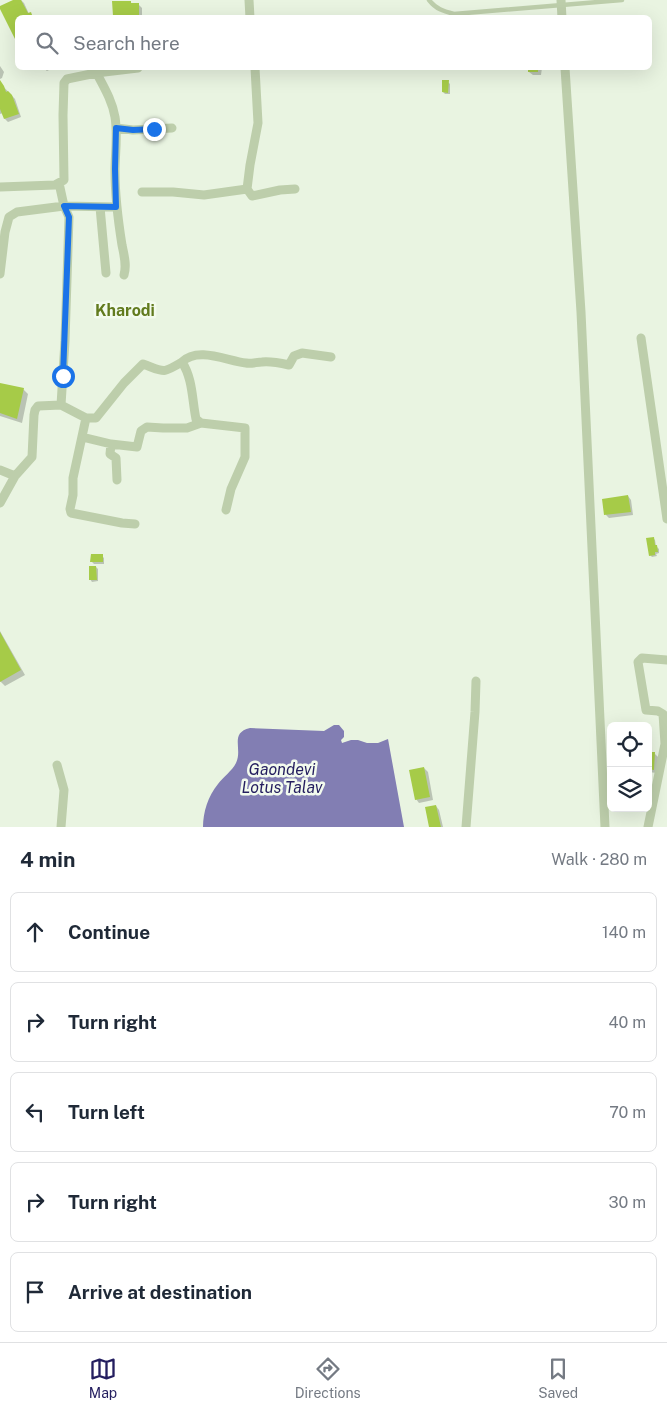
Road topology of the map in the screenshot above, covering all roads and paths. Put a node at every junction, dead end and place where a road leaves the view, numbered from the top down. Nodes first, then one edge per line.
1 (249, 0) edge
2 (429, 0) edge
3 (622, 0) edge
4 (561, 3) edge
5 (250, 15) edge
6 (95, 70) edge
7 (255, 70) edge
8 (565, 70) edge
9 (116, 128) junction
10 (172, 128) dead end
11 (59, 182) junction
12 (0, 187) edge
13 (247, 189) junction
14 (295, 189) dead end
15 (142, 192) dead end
16 (64, 206) junction
17 (100, 207) junction
18 (116, 207) junction
19 (106, 273) dead end
20 (0, 274) edge
21 (124, 275) dead end
22 (641, 338) dead end
23 (331, 357) dead end
24 (182, 362) junction
25 (61, 405) junction
26 (86, 418) junction
27 (201, 423) junction
28 (82, 438) junction
29 (111, 444) junction
30 (662, 454) edge
31 (0, 470) edge
32 (15, 476) junction
33 (117, 480) dead end
34 (0, 503) edge
35 (226, 510) dead end
36 (667, 519) edge
37 (135, 524) dead end
38 (667, 660) edge
39 (476, 681) dead end
40 (57, 765) dead end
41 (61, 827) edge
42 (466, 827) edge
43 (605, 827) edge
44 (648, 827) edge

1 - 5 street
2 - 4 lane
3 - 4 lane
6 - 9 street
6 - 11 street
7 - 13 street
8 - 43 street
9 - 10 street
9 - 18 street
11 - 12 street
11 - 16 street
13 - 14 street
13 - 15 street
16 - 17 street
16 - 20 street
16 - 25 street
17 - 18 street
17 - 19 street
18 - 21 street
22 - 30 street
23 - 24 street
24 - 26 street
24 - 27 street
25 - 26 street
25 - 32 street
26 - 28 street
27 - 29 street
27 - 35 street
28 - 29 street
28 - 37 street
29 - 33 street
30 - 36 street
31 - 32 street
32 - 34 street
38 - 44 street
39 - 42 street
40 - 41 street

